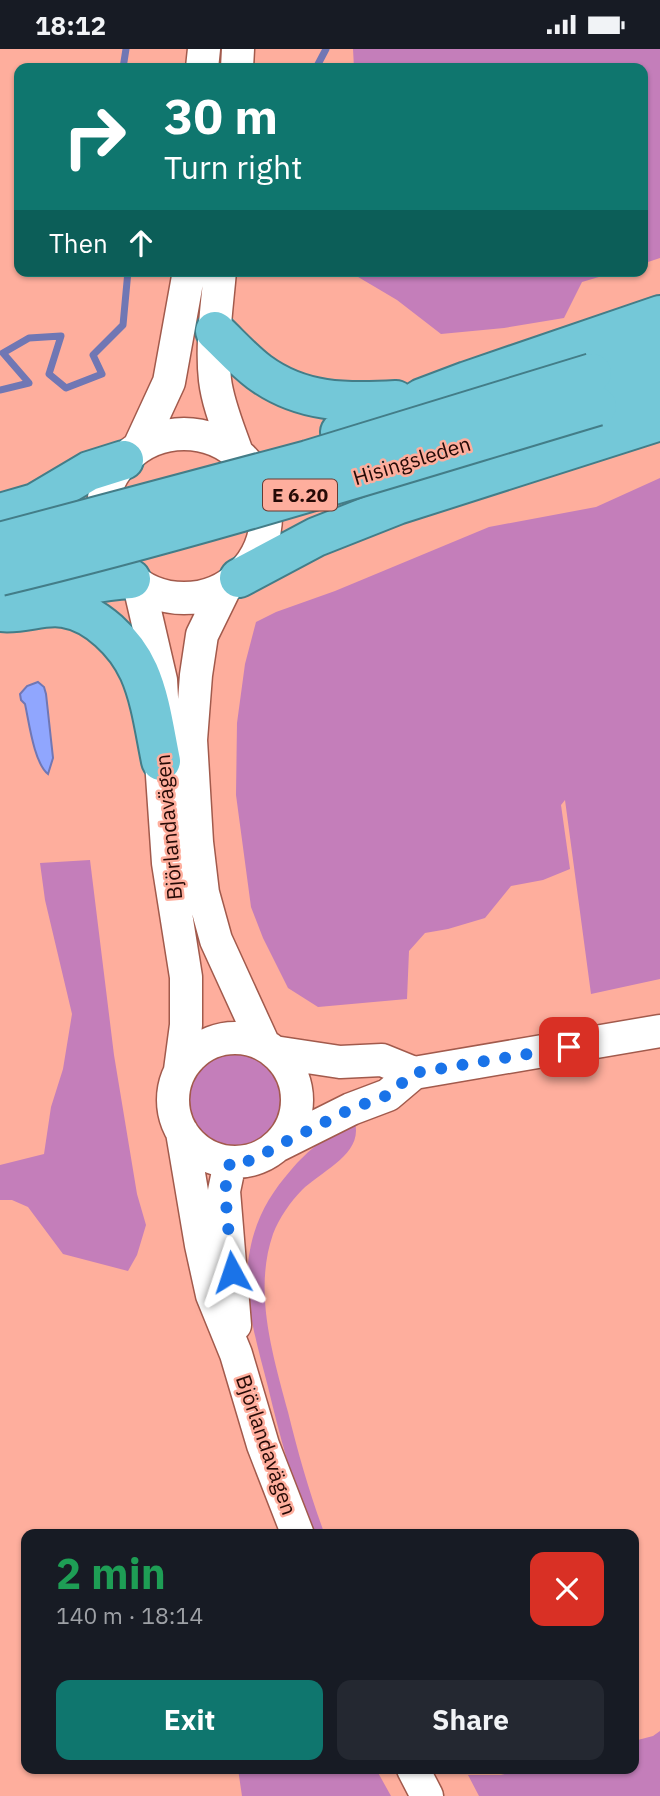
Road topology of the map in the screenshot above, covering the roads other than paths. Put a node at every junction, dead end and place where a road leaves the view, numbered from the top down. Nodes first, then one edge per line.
1 (188, 277) edge
2 (220, 277) edge
3 (660, 315) edge
4 (215, 331) junction
5 (660, 349) edge
6 (660, 383) edge
7 (595, 389) junction
8 (422, 398) junction
9 (660, 421) edge
10 (131, 453) junction
11 (240, 456) junction
12 (0, 513) edge
13 (0, 542) edge
14 (0, 576) edge
15 (135, 582) junction
16 (232, 583) junction
17 (0, 610) edge
18 (161, 761) junction
19 (660, 1031) edge
20 (269, 1049) junction
21 (180, 1070) junction
22 (414, 1073) junction
23 (182, 1132) junction
24 (277, 1146) junction
25 (230, 1162) junction
26 (236, 1354) junction
27 (296, 1529) edge
28 (416, 1774) edge
29 (427, 1796) edge

1 - 10 street
2 - 4 street
3 - 8 highway
4 - 8 highway
4 - 11 street
5 - 7 highway, Hisingsleden / E 6.20
6 - 7 highway, Hisingsleden / E 6.20
7 - 13 highway, Hisingsleden / E 6.20, bridge
7 - 14 highway, Hisingsleden / E 6.20, bridge
8 - 11 highway
9 - 16 highway
10 - 11 street
10 - 12 highway
10 - 15 street
11 - 16 street
15 - 16 street
15 - 17 highway
15 - 18 street, Björlandavägen
16 - 20 street, Björlandavägen
17 - 18 highway
18 - 21 street, Björlandavägen
19 - 22 street
20 - 21 street
20 - 22 street
20 - 24 street
21 - 23 street
22 - 24 street
23 - 25 street
23 - 26 street, Björlandavägen
24 - 25 street
25 - 26 street, Björlandavägen
26 - 27 street, Björlandavägen
28 - 29 street

